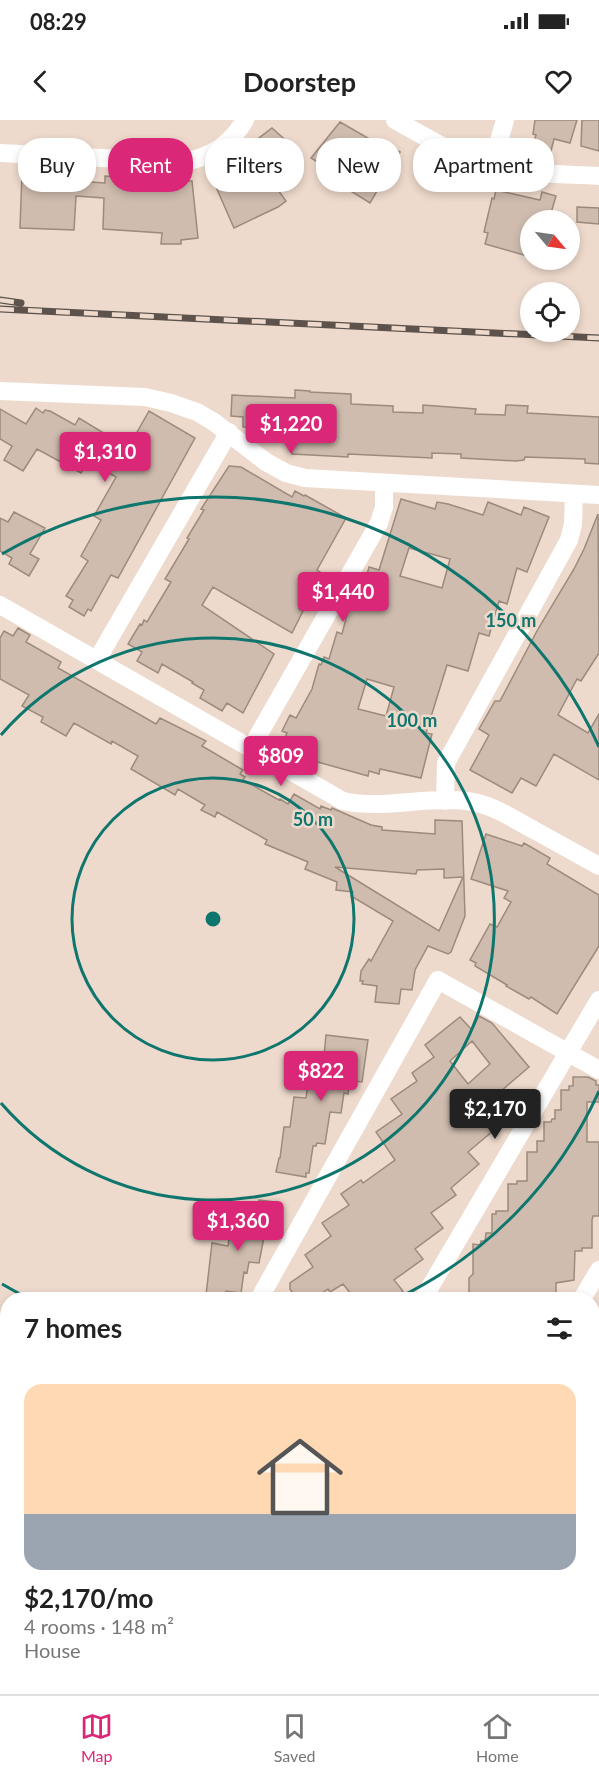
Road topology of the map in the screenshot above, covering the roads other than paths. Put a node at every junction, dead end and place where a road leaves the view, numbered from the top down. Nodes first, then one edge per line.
1 (245, 120) edge
2 (395, 120) edge
3 (505, 120) edge
4 (427, 138) edge
5 (500, 138) edge
6 (0, 153) edge
7 (554, 173) edge
8 (599, 176) edge
9 (0, 391) edge
10 (229, 432) junction
11 (384, 483) junction
12 (574, 494) junction
13 (599, 495) edge
14 (0, 605) edge
15 (97, 660) junction
16 (250, 748) junction
17 (445, 801) junction
18 (599, 867) edge
19 (599, 1000) edge
20 (566, 1053) junction
21 (599, 1070) edge
22 (599, 1270) edge
23 (263, 1292) edge
24 (427, 1292) edge
25 (586, 1292) edge

1 - 6 street
2 - 4 street
3 - 5 street
7 - 8 street
9 - 10 street
10 - 11 street
10 - 15 street
11 - 12 street
11 - 16 street
12 - 13 street
12 - 17 street
14 - 15 street
15 - 16 street
16 - 17 street
17 - 18 street
19 - 20 street
20 - 21 street
20 - 23 street
20 - 24 street
22 - 25 street

